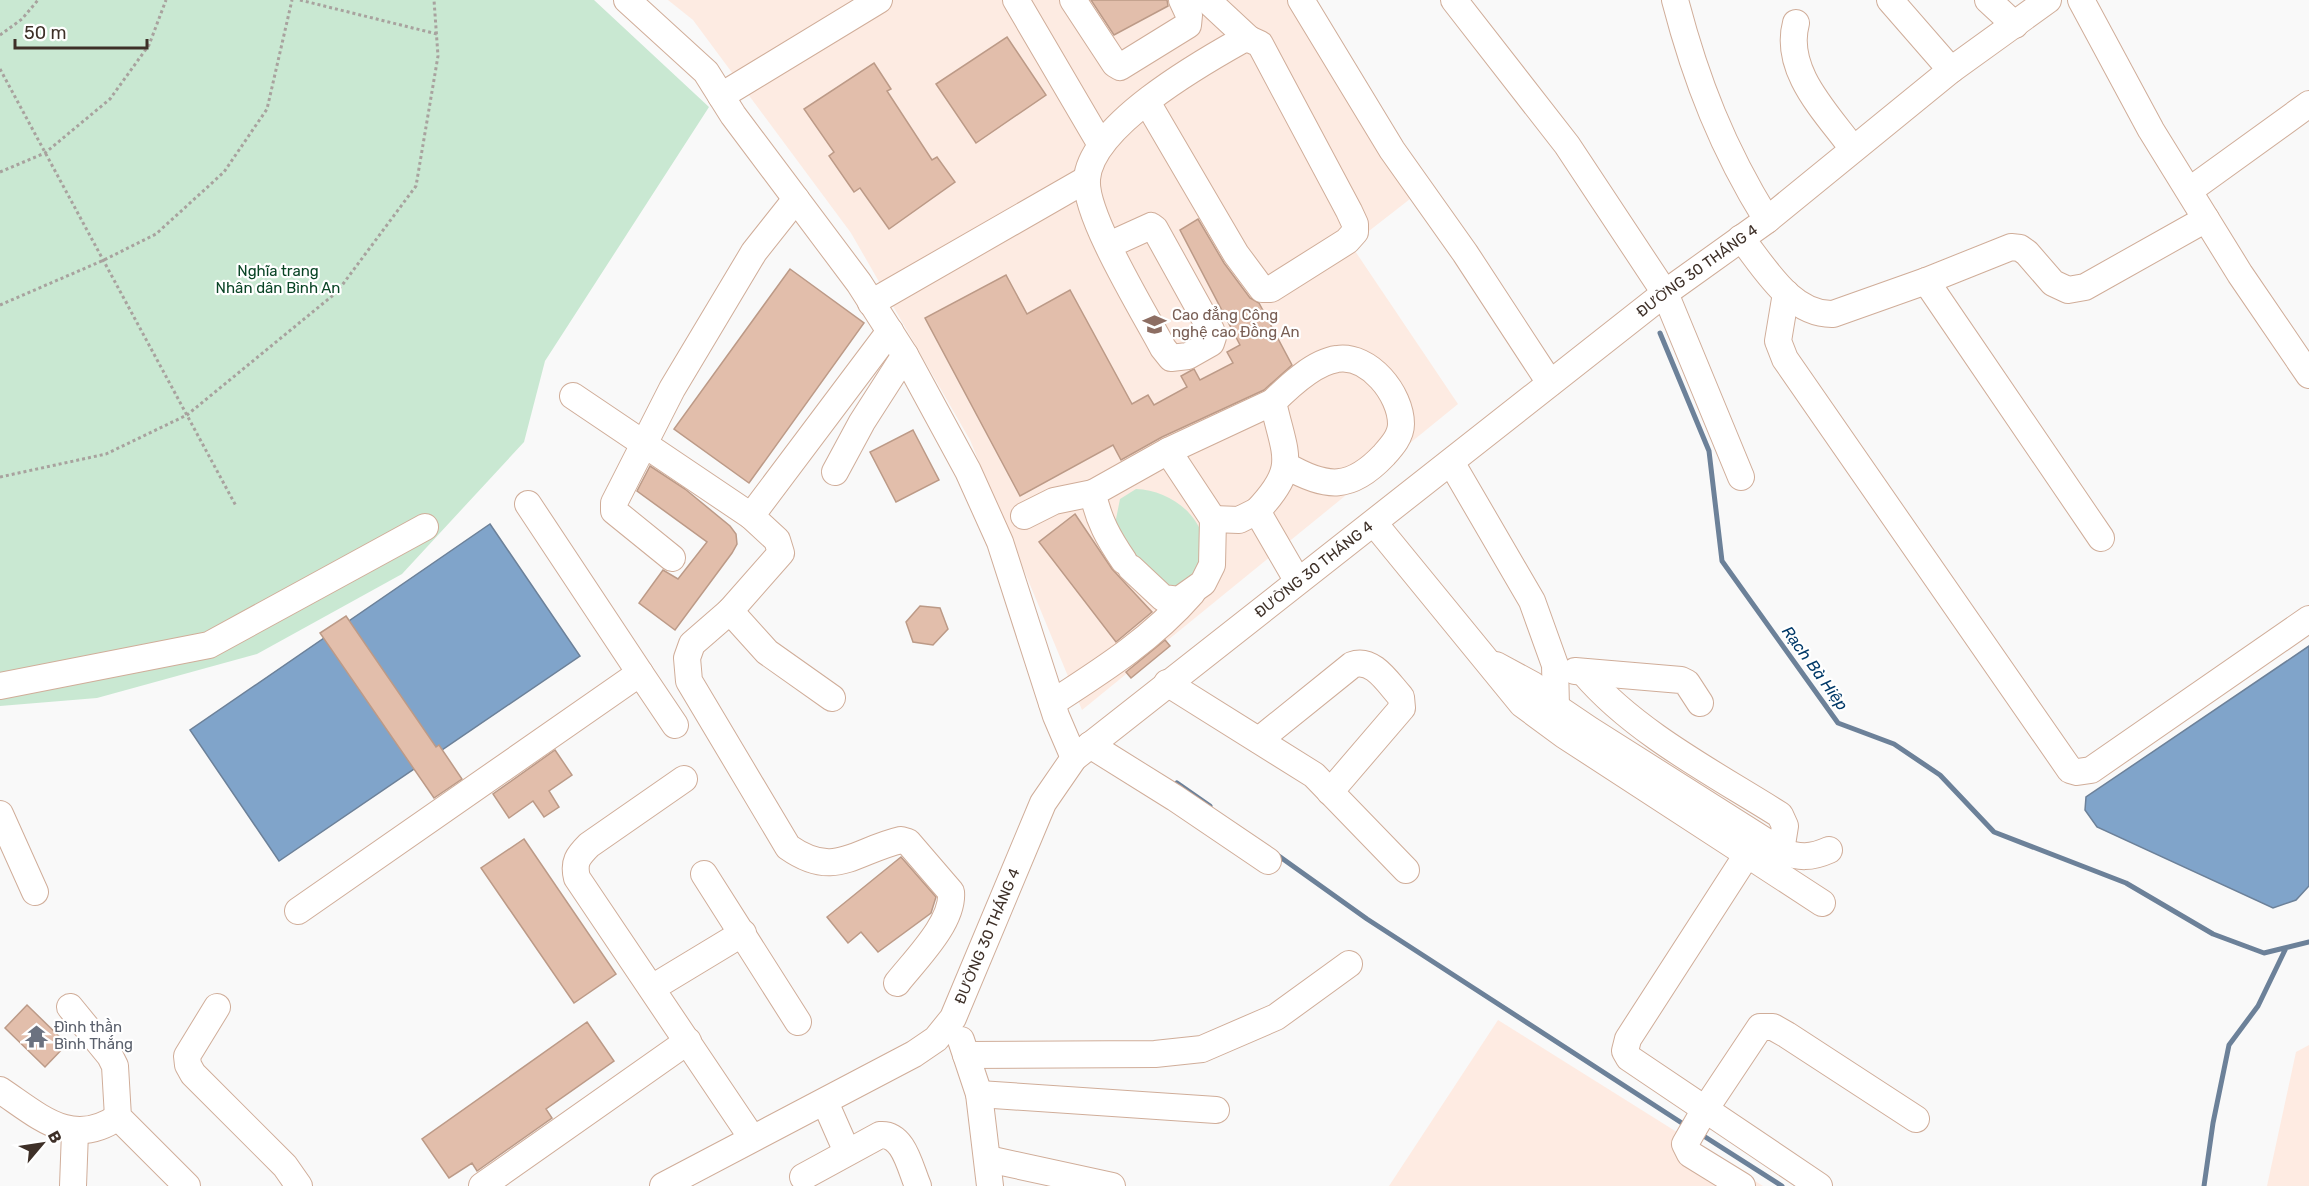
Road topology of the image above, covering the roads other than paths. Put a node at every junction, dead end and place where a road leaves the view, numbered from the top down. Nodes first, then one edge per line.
1 (627, 0) edge
2 (879, 0) edge
3 (1016, 0) edge
4 (1072, 0) edge
5 (1182, 0) edge
6 (1207, 0) edge
7 (1301, 0) edge
8 (1454, 0) edge
9 (1675, 0) edge
10 (1890, 0) edge
11 (1988, 0) edge
12 (2048, 0) edge
13 (2080, 0) edge
14 (1796, 23) dead end
15 (2015, 25) junction
16 (1249, 39) junction
17 (1951, 70) junction
18 (722, 96) junction
19 (1148, 102) junction
20 (2309, 104) edge
21 (1101, 145) junction
22 (1853, 149) junction
23 (1087, 179) junction
24 (2190, 190) junction
25 (796, 199) junction
26 (2206, 219) junction
27 (1767, 220) junction
28 (1741, 238) junction
29 (1109, 244) junction
30 (1926, 281) junction
31 (1665, 293) junction
32 (1786, 293) junction
33 (872, 303) junction
34 (890, 331) junction
35 (905, 355) junction
36 (2309, 375) edge
37 (1550, 383) junction
38 (573, 396) dead end
39 (1273, 402) junction
40 (645, 444) junction
41 (1168, 451) junction
42 (1451, 462) junction
43 (1287, 466) junction
44 (835, 472) dead end
45 (1741, 477) dead end
46 (1093, 493) junction
47 (528, 504) dead end
48 (1257, 511) junction
49 (751, 516) junction
50 (1024, 516) dead end
51 (1213, 519) junction
52 (1374, 523) junction
53 (425, 527) dead end
54 (2101, 538) dead end
55 (672, 558) dead end
56 (1297, 580) junction
57 (1192, 593) junction
58 (730, 611) junction
59 (2309, 619) edge
60 (1486, 659) junction
61 (1555, 665) junction
62 (640, 672) junction
63 (1584, 673) junction
64 (1167, 683) junction
65 (0, 686) edge
66 (832, 698) dead end
67 (1052, 703) junction
68 (1700, 703) dead end
69 (1556, 707) junction
70 (675, 724) dead end
71 (1259, 740) junction
72 (1082, 752) junction
73 (684, 779) dead end
74 (1330, 792) junction
75 (0, 814) edge
76 (1829, 850) dead end
77 (1781, 851) junction
78 (1748, 853) junction
79 (1268, 861) dead end
80 (1406, 870) dead end
81 (704, 873) dead end
82 (35, 892) dead end
83 (1822, 903) dead end
84 (298, 911) dead end
85 (743, 933) junction
86 (1349, 964) dead end
87 (897, 983) dead end
88 (652, 988) junction
89 (70, 1007) dead end
90 (217, 1007) dead end
91 (953, 1018) junction
92 (798, 1022) dead end
93 (688, 1041) junction
94 (966, 1055) junction
95 (0, 1090) edge
96 (979, 1094) junction
97 (825, 1102) junction
98 (1216, 1110) dead end
99 (118, 1117) junction
100 (1916, 1119) dead end
101 (1697, 1123) junction
102 (75, 1132) junction
103 (752, 1138) junction
104 (846, 1152) junction
105 (988, 1159) junction
106 (803, 1177) dead end
107 (73, 1186) edge
108 (187, 1186) edge
109 (299, 1186) edge
110 (482, 1186) edge
111 (663, 1186) edge
112 (918, 1186) edge
113 (990, 1186) edge
114 (1112, 1186) edge
115 (1742, 1186) edge
116 (1819, 1186) edge

1 - 18 street
2 - 18 street
3 - 21 street
4 - 5 street
6 - 16 street
7 - 37 street
8 - 31 street
9 - 27 street
10 - 17 street
11 - 15 street
12 - 15 street, ĐƯỜNG 30 THÁNG 4
13 - 24 street
14 - 22 street
15 - 17 street, ĐƯỜNG 30 THÁNG 4
16 - 19 street
16 - 19 street
17 - 22 street, ĐƯỜNG 30 THÁNG 4
18 - 25 street
19 - 21 street
20 - 24 street
21 - 23 street
22 - 27 street, ĐƯỜNG 30 THÁNG 4
23 - 29 street
23 - 33 street
24 - 26 street
25 - 33 street
25 - 40 street
26 - 30 street
26 - 36 street
27 - 28 street, ĐƯỜNG 30 THÁNG 4
28 - 31 street, ĐƯỜNG 30 THÁNG 4
28 - 32 street
29 - 29 street
30 - 32 street
30 - 54 street
31 - 37 street, ĐƯỜNG 30 THÁNG 4
31 - 45 street
32 - 59 street
33 - 34 street
34 - 35 street
34 - 49 street
35 - 44 street
35 - 67 street
37 - 42 street, ĐƯỜNG 30 THÁNG 4
38 - 40 street
39 - 41 street
39 - 43 street
39 - 43 street
40 - 49 street
40 - 55 street
41 - 46 street
41 - 51 street
42 - 52 street, ĐƯỜNG 30 THÁNG 4
42 - 61 street
43 - 48 street
46 - 50 street
46 - 57 street
47 - 62 street
48 - 51 street
48 - 56 street
49 - 58 street
51 - 57 street
52 - 56 street, ĐƯỜNG 30 THÁNG 4
52 - 60 street
53 - 65 street
56 - 64 street, ĐƯỜNG 30 THÁNG 4
57 - 67 street
58 - 66 street
58 - 87 street
60 - 69 street
60 - 78 street
61 - 63 street
61 - 69 street
62 - 70 street
62 - 84 street
63 - 68 street
63 - 77 street
64 - 71 street
64 - 72 street, ĐƯỜNG 30 THÁNG 4
67 - 72 street
69 - 77 street
71 - 74 street
71 - 74 street
72 - 79 street
72 - 91 street, ĐƯỜNG 30 THÁNG 4
73 - 88 street
74 - 80 street
75 - 82 street
76 - 77 street
78 - 83 street
78 - 101 street
81 - 85 street
85 - 88 street
85 - 92 street
86 - 94 street
88 - 93 street
89 - 99 street
90 - 109 street
91 - 94 street
91 - 97 street, ĐƯỜNG 30 THÁNG 4
93 - 103 street
93 - 110 street
94 - 96 street
95 - 102 street
96 - 98 street
96 - 105 street
97 - 103 street, ĐƯỜNG 30 THÁNG 4
97 - 104 street
99 - 102 street
99 - 108 street
100 - 101 street
101 - 115 street
101 - 116 street
102 - 107 street
103 - 111 street, ĐƯỜNG 30 THÁNG 4
104 - 106 street
104 - 112 street
105 - 113 street
105 - 114 street

